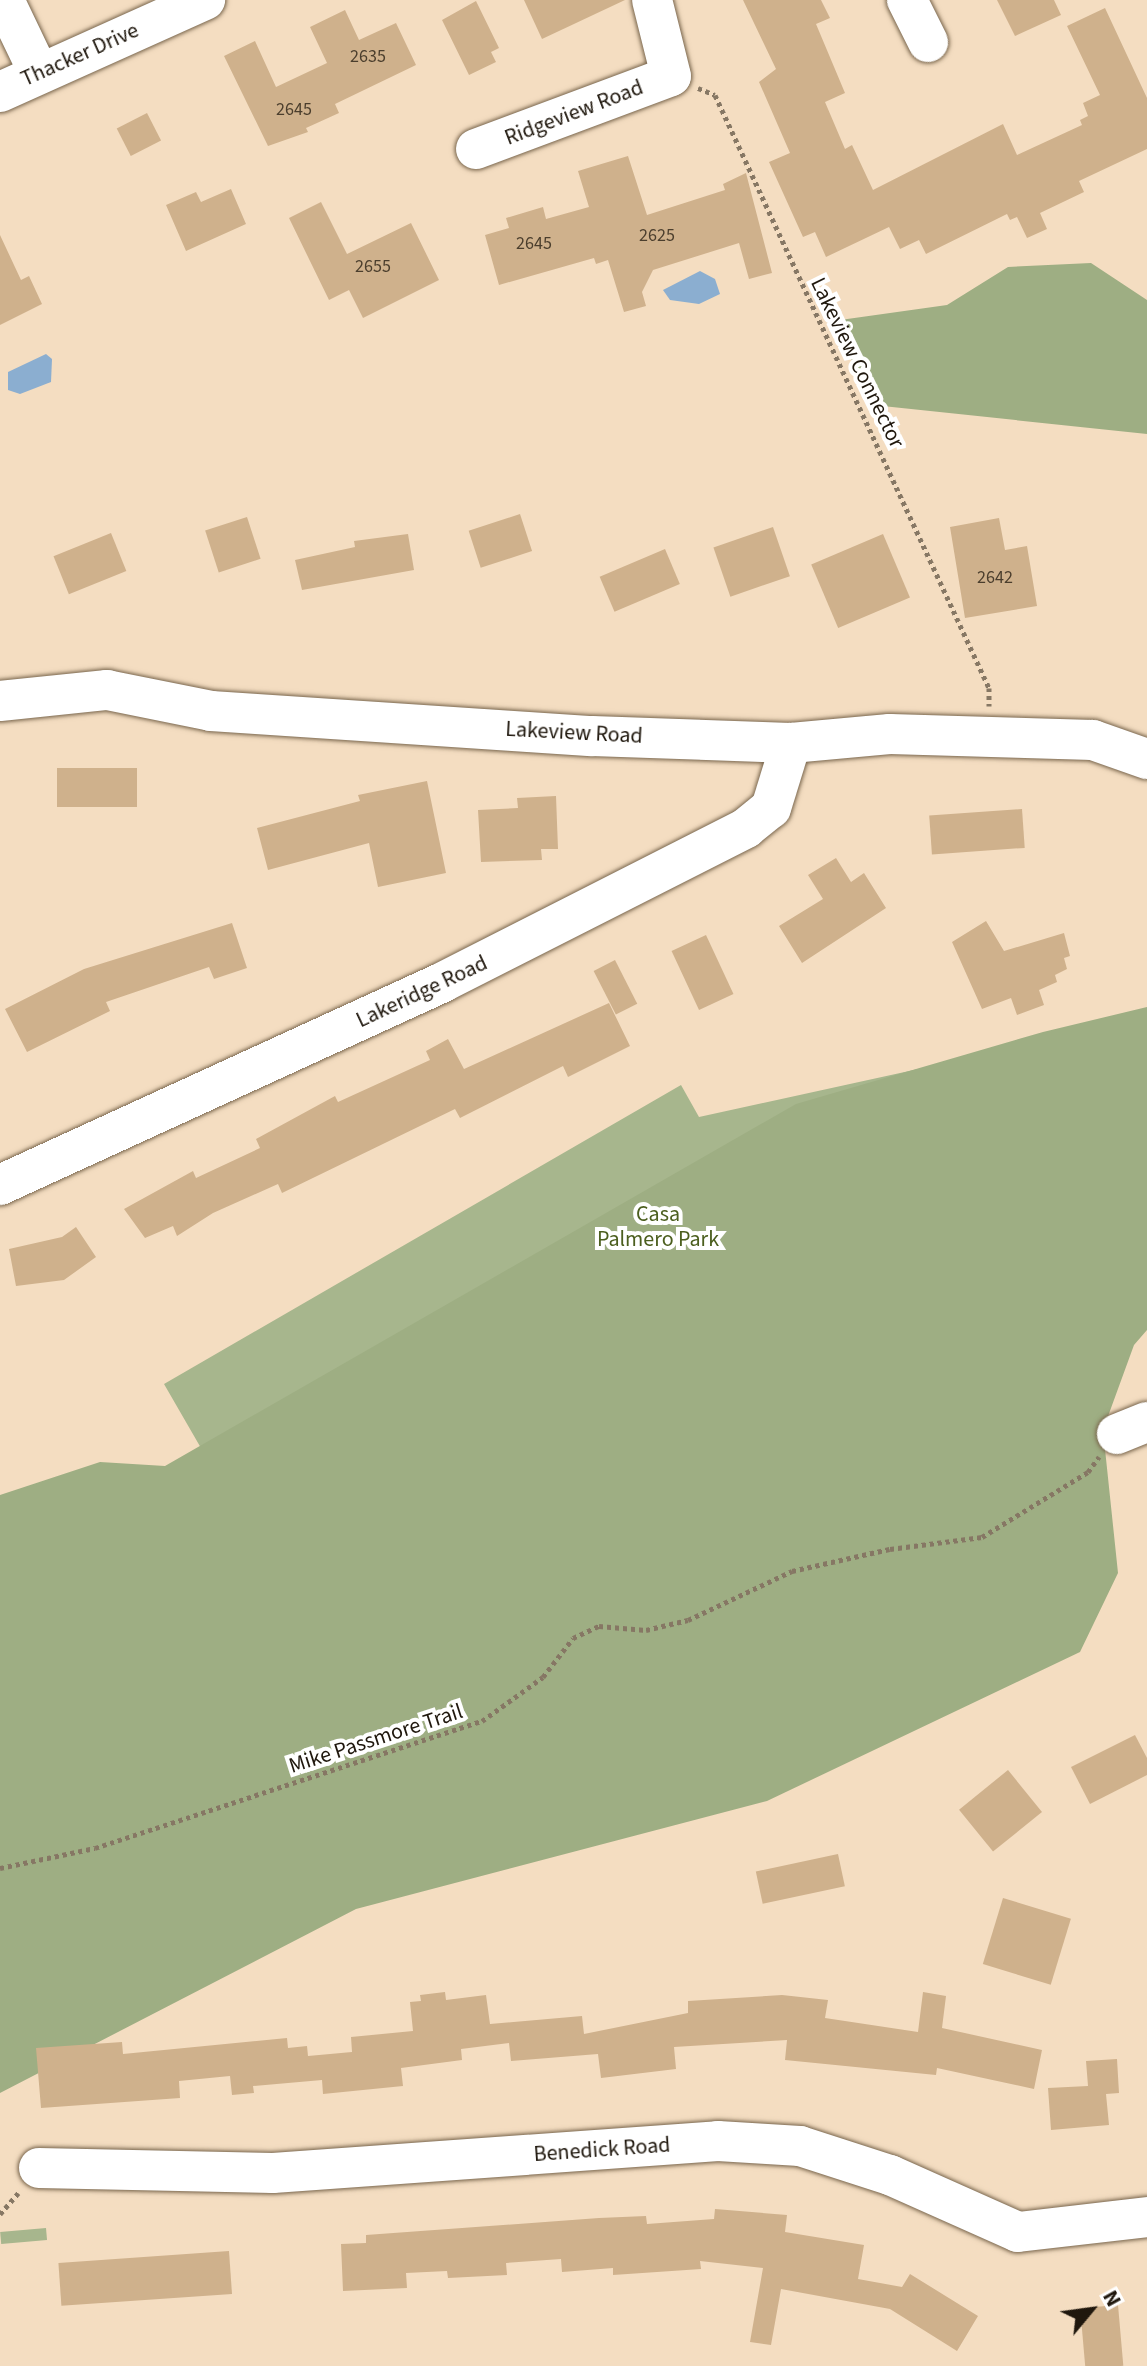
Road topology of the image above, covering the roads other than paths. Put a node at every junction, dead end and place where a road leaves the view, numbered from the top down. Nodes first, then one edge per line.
1 (4, 0) edge
2 (205, 0) edge
3 (652, 0) edge
4 (907, 0) edge
5 (928, 42) dead end
6 (39, 73) junction
7 (0, 92) edge
8 (476, 149) dead end
9 (0, 701) edge
10 (791, 743) junction
11 (1147, 759) edge
12 (0, 1185) edge
13 (39, 2168) dead end
14 (1147, 2217) edge

1 - 6 street
2 - 6 street, Thacker Drive
3 - 8 street, Ridgeview Road
4 - 5 street
6 - 7 street, Thacker Drive
9 - 10 street, Lakeview Road
10 - 11 street, Lakeview Road
10 - 12 street, Lakeridge Road
13 - 14 street, Benedick Road

